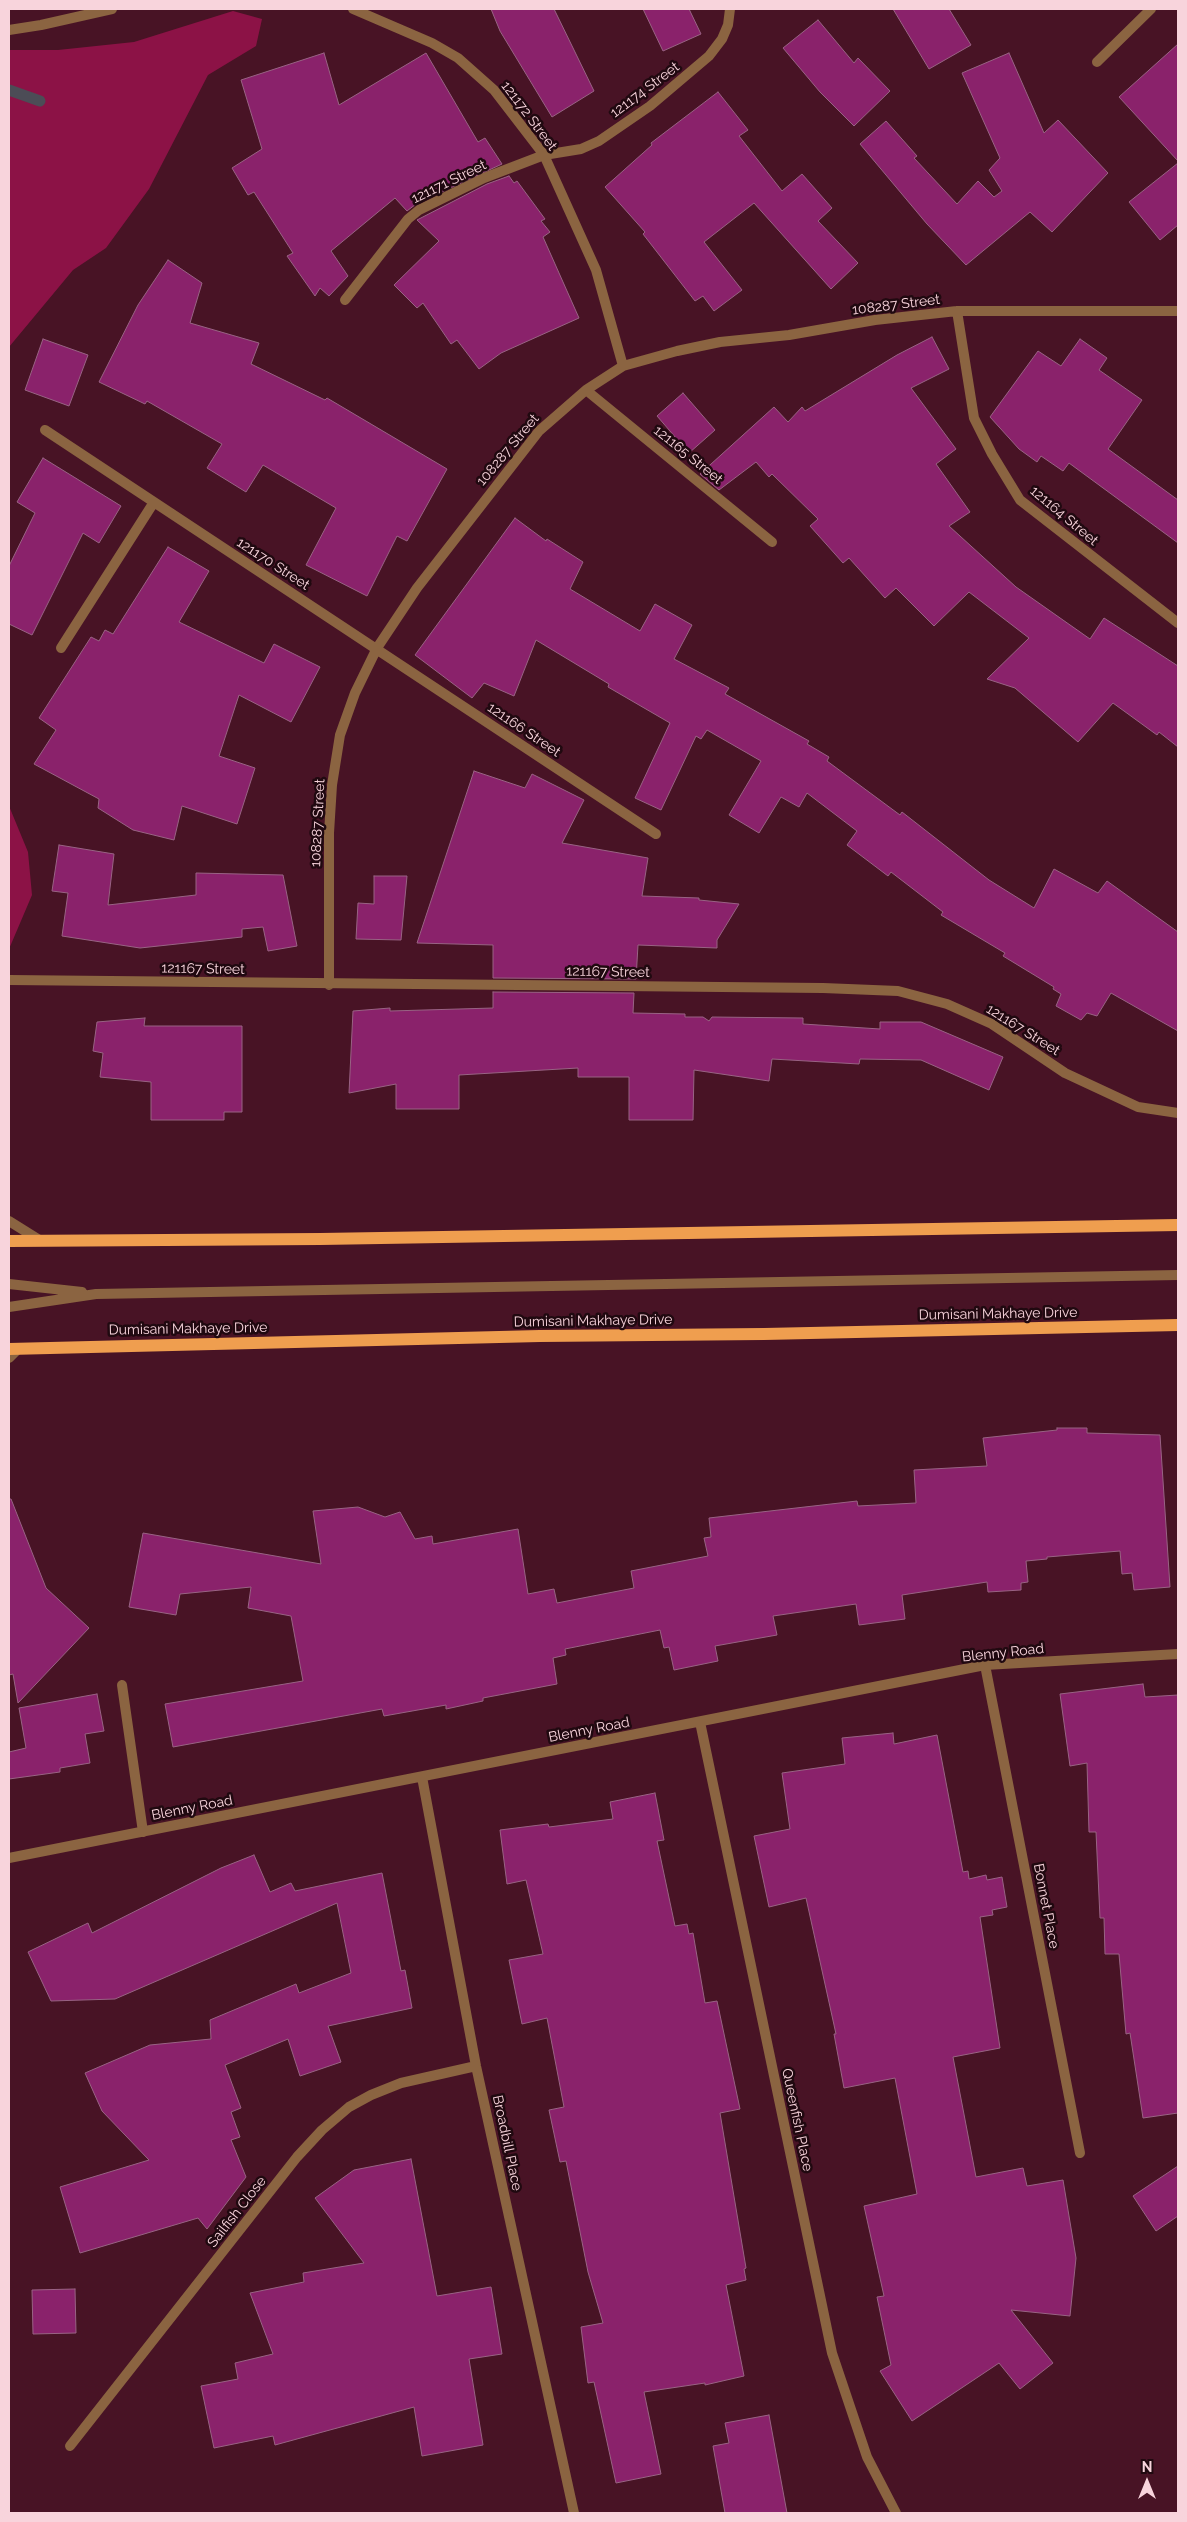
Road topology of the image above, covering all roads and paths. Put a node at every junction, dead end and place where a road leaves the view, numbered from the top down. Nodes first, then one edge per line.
1 (112, 9) edge
2 (353, 9) edge
3 (730, 9) edge
4 (1151, 9) edge
5 (9, 30) edge
6 (1097, 62) dead end
7 (544, 155) junction
8 (345, 300) dead end
9 (956, 311) junction
10 (1178, 311) edge
11 (623, 366) junction
12 (586, 390) junction
13 (45, 430) dead end
14 (154, 502) junction
15 (772, 542) dead end
16 (1178, 623) edge
17 (61, 648) dead end
18 (377, 648) junction
19 (656, 834) dead end
20 (9, 980) edge
21 (329, 985) junction
22 (1178, 1113) edge
23 (9, 1222) edge
24 (1178, 1225) edge
25 (9, 1240) edge
26 (42, 1241) junction
27 (1178, 1275) edge
28 (9, 1284) edge
29 (96, 1294) junction
30 (9, 1307) edge
31 (1178, 1325) edge
32 (14, 1349) edge
33 (9, 1358) edge
34 (1178, 1654) edge
35 (985, 1665) junction
36 (122, 1685) dead end
37 (700, 1722) junction
38 (422, 1777) junction
39 (143, 1832) junction
40 (9, 1858) edge
41 (476, 2066) junction
42 (1080, 2153) dead end
43 (70, 2446) dead end
44 (574, 2513) edge
45 (896, 2513) edge

1 - 5 street
2 - 7 street, 121172 Street
3 - 7 street, 121174 Street
4 - 6 street
7 - 8 street, 121171 Street
7 - 11 street, 121172 Street
9 - 10 street, 108287 Street
9 - 11 street, 108287 Street
9 - 16 street, 121164 Street
11 - 12 street, 108287 Street
12 - 15 street, 121165 Street
12 - 18 street, 108287 Street
13 - 14 street, 121170 Street
14 - 17 street
14 - 18 street, 121170 Street
18 - 19 street, 121166 Street
18 - 21 street, 108287 Street
20 - 21 street, 121167 Street
21 - 22 street, 121167 Street
23 - 26 street
24 - 26 main road
25 - 26 main road
27 - 29 street
28 - 29 street
29 - 30 street
31 - 32 main road, Dumisani Makhaye Drive
32 - 33 street
34 - 35 street, Blenny Road
35 - 37 street, Blenny Road
35 - 42 street, Bonnet Place
36 - 39 street
37 - 38 street, Blenny Road
37 - 45 street, Queenfish Place
38 - 39 street, Blenny Road
38 - 41 street, Broadbill Place
39 - 40 street, Blenny Road
41 - 43 street, Sailfish Close
41 - 44 street, Broadbill Place

